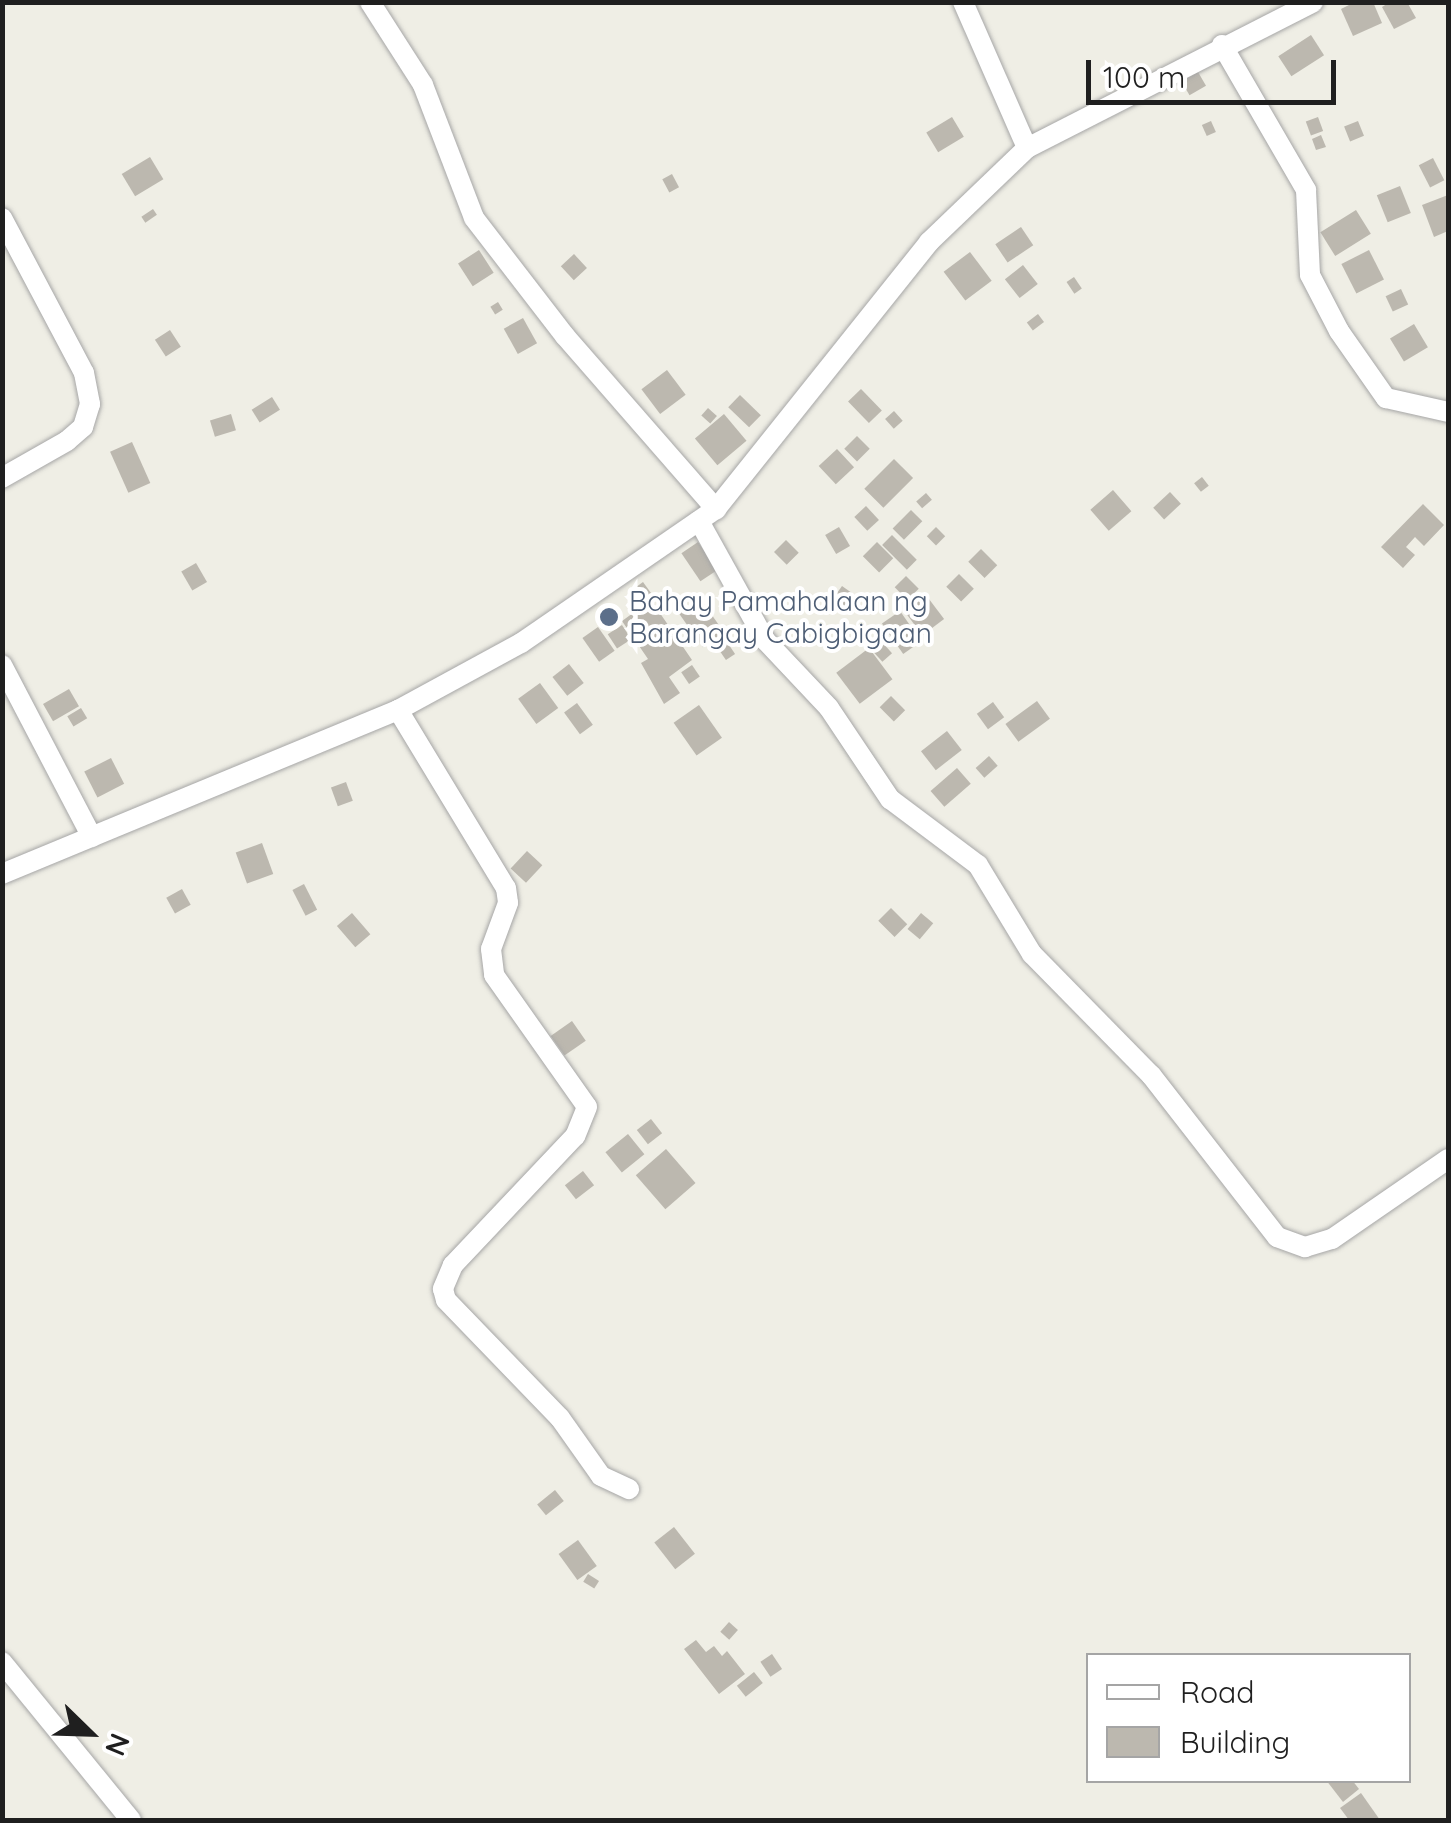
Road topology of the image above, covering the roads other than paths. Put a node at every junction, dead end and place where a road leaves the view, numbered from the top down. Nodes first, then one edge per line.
1 (370, 2) edge
2 (962, 2) edge
3 (1313, 2) edge
4 (1222, 45) junction
5 (1027, 148) junction
6 (2, 218) edge
7 (1448, 412) edge
8 (2, 478) edge
9 (708, 515) junction
10 (2, 665) edge
11 (398, 710) junction
12 (92, 837) junction
13 (2, 874) edge
14 (1448, 1158) edge
15 (629, 1490) dead end
16 (2, 1662) edge
17 (130, 1820) edge

1 - 9 street
2 - 5 street
3 - 4 street
4 - 5 street
4 - 7 street
5 - 9 street
6 - 8 street
9 - 11 street
9 - 14 street
10 - 12 street
11 - 12 street
11 - 15 street
12 - 13 street
16 - 17 street

